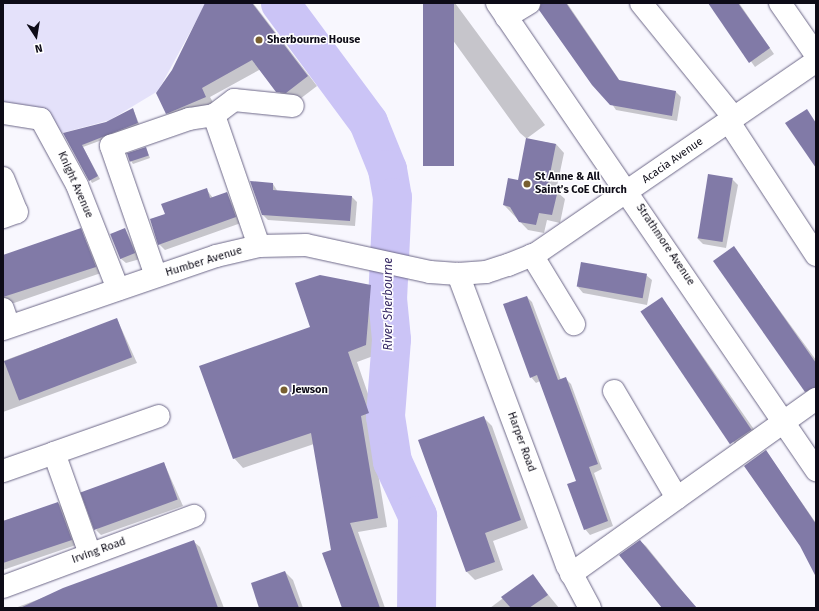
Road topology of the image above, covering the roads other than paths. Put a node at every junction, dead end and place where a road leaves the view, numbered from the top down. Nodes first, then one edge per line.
1 (529, 3) edge
2 (780, 3) edge
3 (647, 5) edge
4 (502, 10) edge
5 (816, 55) edge
6 (816, 61) edge
7 (293, 106) dead end
8 (3, 113) edge
9 (214, 115) junction
10 (732, 120) junction
11 (3, 178) edge
12 (628, 191) junction
13 (3, 217) edge
14 (259, 246) junction
15 (532, 255) junction
16 (816, 255) edge
17 (458, 274) junction
18 (156, 276) junction
19 (118, 289) junction
20 (5, 321) edge
21 (574, 324) dead end
22 (614, 391) dead end
23 (816, 399) edge
24 (159, 416) dead end
25 (784, 422) junction
26 (54, 453) junction
27 (816, 470) edge
28 (3, 471) edge
29 (677, 498) junction
30 (194, 516) dead end
31 (90, 554) junction
32 (571, 574) junction
33 (3, 587) edge
34 (590, 608) edge

1 - 4 street
2 - 5 street
3 - 10 street
4 - 12 street, Strathmore Avenue
6 - 10 street, Acacia Avenue
7 - 9 street
8 - 19 street, Knight Avenue
9 - 14 street
9 - 18 street
10 - 12 street, Acacia Avenue
10 - 16 street
11 - 13 street
12 - 15 street, Acacia Avenue
12 - 25 street, Strathmore Avenue
14 - 17 street, Humber Avenue
14 - 18 street, Humber Avenue
15 - 17 street, Acacia Avenue
15 - 21 street
17 - 32 street, Harper Road
18 - 19 street, Humber Avenue
19 - 20 street, Humber Avenue
22 - 29 street
23 - 25 street
24 - 26 street
25 - 27 street, Strathmore Avenue
25 - 29 street
26 - 28 street
26 - 31 street
29 - 32 street
30 - 31 street, Irving Road
31 - 33 street, Irving Road
32 - 34 street, Harper Road

